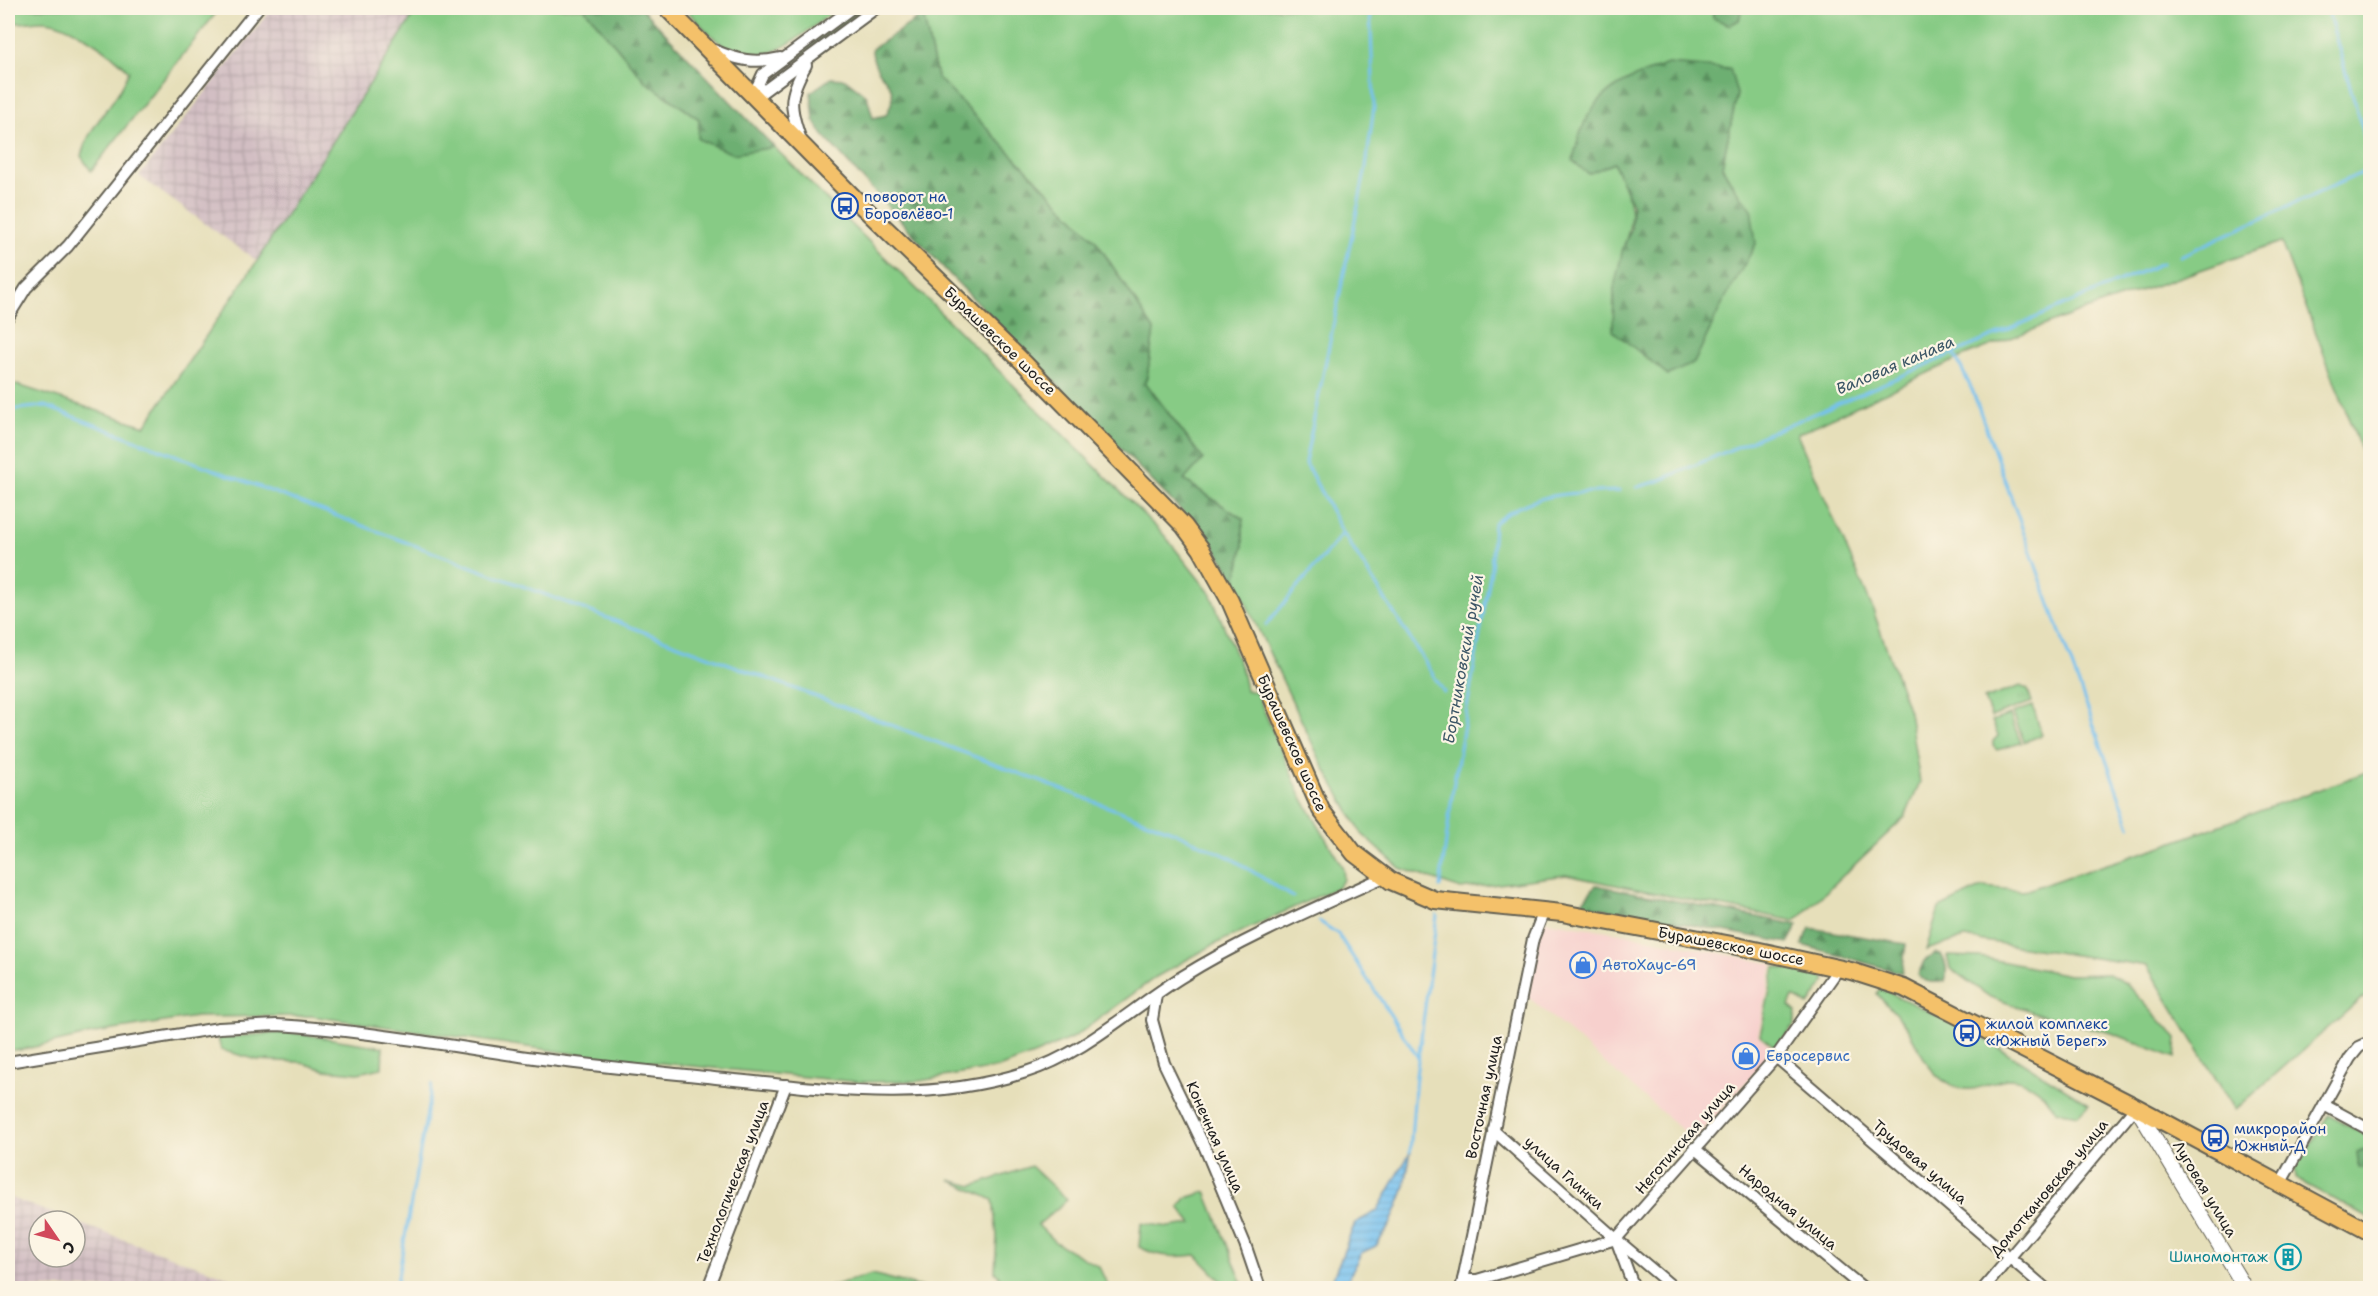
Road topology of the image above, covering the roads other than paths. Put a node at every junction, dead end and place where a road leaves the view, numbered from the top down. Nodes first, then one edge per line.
1 (258, 8) edge
2 (667, 8) edge
3 (852, 8) edge
4 (876, 8) edge
5 (709, 48) junction
6 (783, 57) junction
7 (809, 59) junction
8 (757, 96) junction
9 (802, 143) junction
10 (8, 317) edge
11 (1384, 877) junction
12 (1544, 911) junction
13 (1839, 968) junction
14 (1155, 995) junction
15 (2370, 1042) edge
16 (1776, 1057) junction
17 (8, 1062) edge
18 (786, 1085) junction
19 (2324, 1105) junction
20 (2136, 1107) junction
21 (1493, 1130) junction
22 (2370, 1130) edge
23 (1694, 1148) junction
24 (2280, 1184) junction
25 (2370, 1232) edge
26 (1616, 1239) junction
27 (2010, 1259) junction
28 (1465, 1286) edge
29 (708, 1288) edge
30 (1260, 1288) edge
31 (1634, 1288) edge
32 (1674, 1288) edge
33 (1863, 1288) edge
34 (1984, 1288) edge
35 (2045, 1288) edge
36 (2246, 1288) edge

1 - 10 street
2 - 5 main road, Бурашевское шоссе
3 - 6 street
4 - 7 street
5 - 6 street
5 - 8 main road, Бурашевское шоссе
6 - 8 street
7 - 8 street
7 - 9 street
8 - 9 main road, Бурашевское шоссе
9 - 11 main road, Бурашевское шоссе
11 - 12 main road, Бурашевское шоссе
11 - 14 street
12 - 13 main road, Бурашевское шоссе
12 - 21 street, Восточная улица
13 - 16 street, Неготинская улица
13 - 20 main road, Бурашевское шоссе
14 - 18 street
14 - 30 street, Конечная улица
15 - 19 street
16 - 23 street, Неготинская улица
16 - 27 street, Трудовая улица
17 - 18 street
18 - 29 street, Технологическая улица
19 - 22 street
19 - 24 street
20 - 24 main road, Бурашевское шоссе
20 - 27 street, Домоткановская улица
20 - 36 street, Луговая улица
21 - 26 street, улица Глинки
21 - 28 street, Восточная улица
23 - 26 street, Неготинская улица
23 - 33 street, Народная улица
24 - 25 main road, Бурашевское шоссе
26 - 28 street
26 - 31 street
26 - 32 street, улица Глинки
27 - 34 street, Домоткановская улица
27 - 35 street, Трудовая улица

